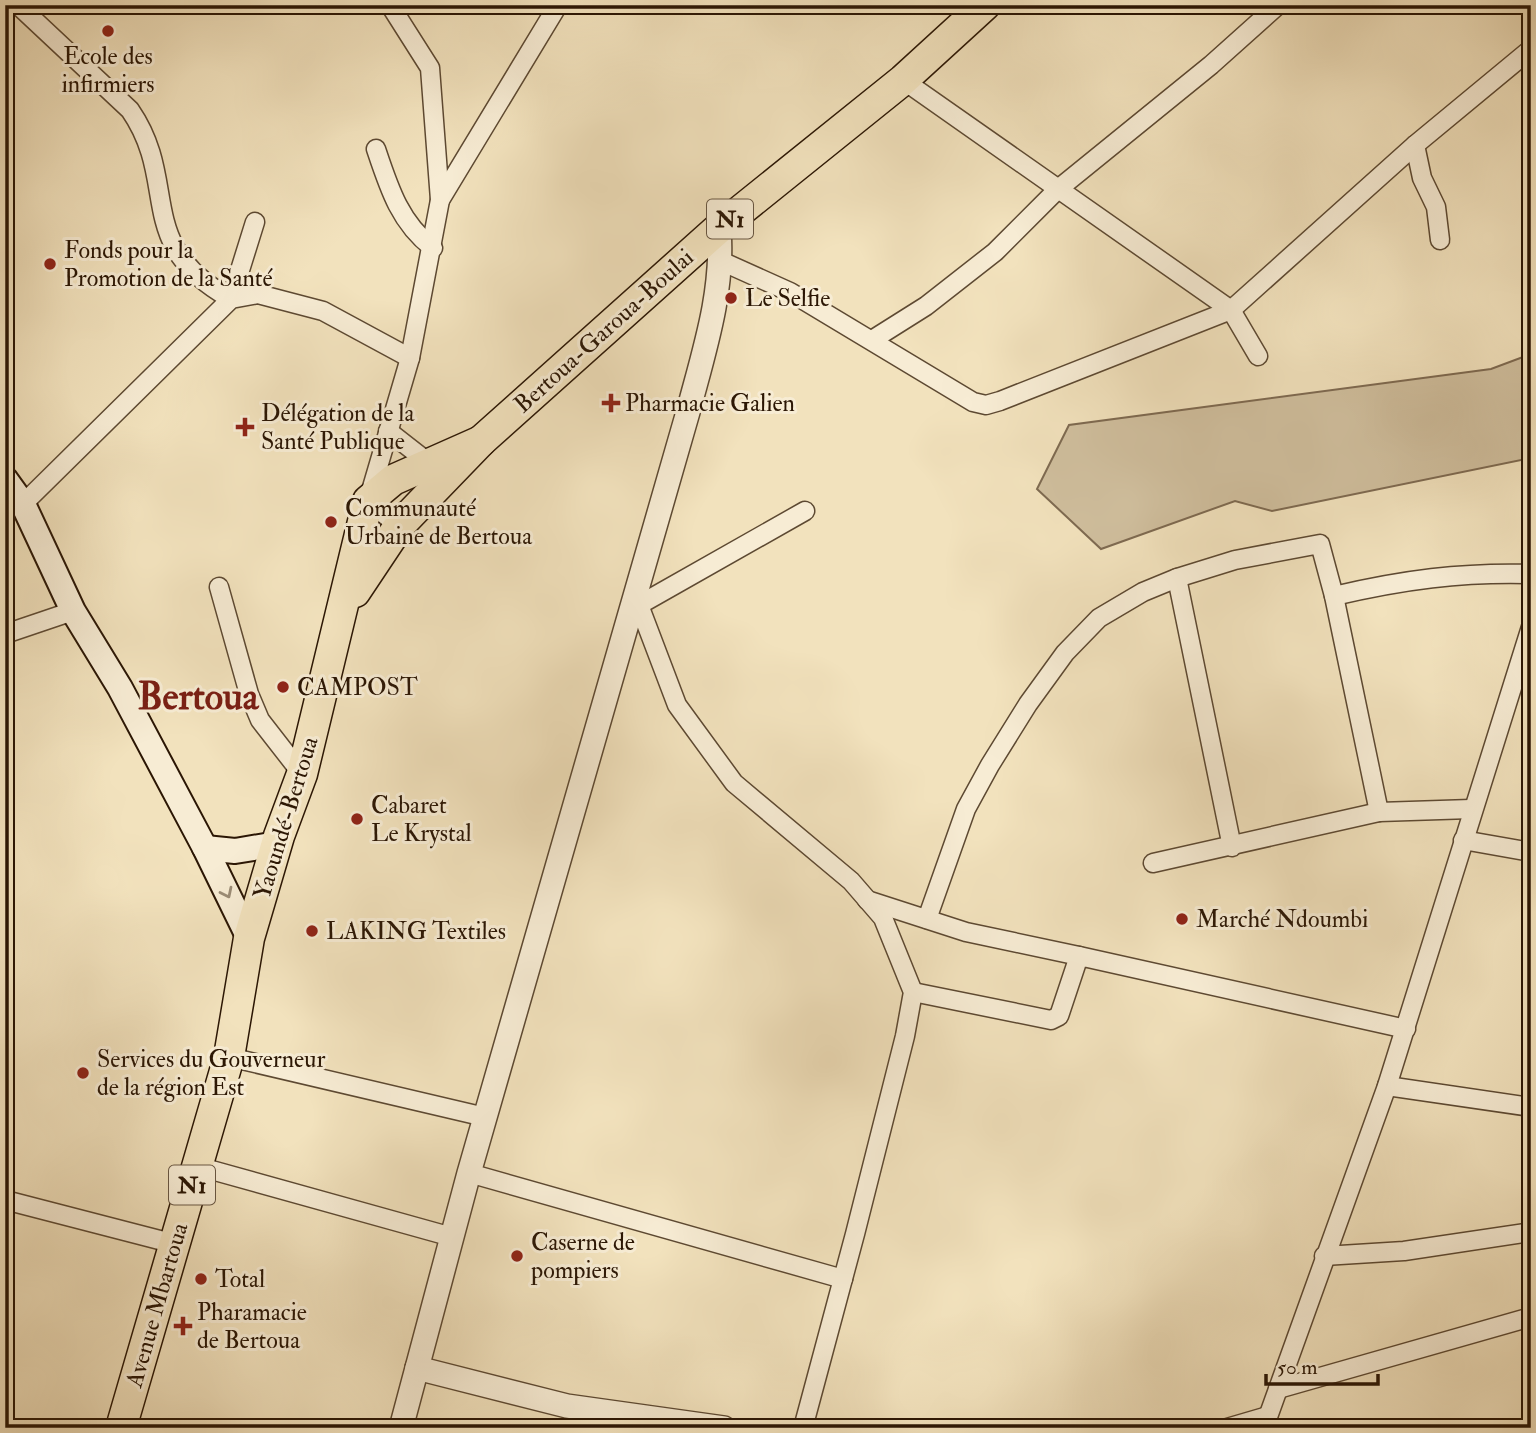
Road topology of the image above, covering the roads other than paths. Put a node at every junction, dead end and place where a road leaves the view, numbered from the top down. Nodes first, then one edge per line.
1 (18, 5) edge
2 (390, 5) edge
3 (558, 5) edge
4 (985, 5) edge
5 (1278, 5) edge
6 (1531, 49) edge
7 (903, 80) junction
8 (1415, 145) junction
9 (376, 149) dead end
10 (1057, 190) junction
11 (440, 200) junction
12 (255, 222) dead end
13 (719, 228) junction
14 (1440, 240) dead end
15 (433, 248) junction
16 (721, 261) junction
17 (231, 299) junction
18 (1231, 310) junction
19 (872, 340) junction
20 (1258, 356) dead end
21 (410, 358) junction
22 (388, 431) junction
23 (433, 473) junction
24 (5, 479) edge
25 (368, 501) junction
26 (23, 504) junction
27 (805, 511) dead end
28 (399, 526) junction
29 (1531, 574) edge
30 (1177, 578) junction
31 (219, 587) dead end
32 (1334, 596) junction
33 (635, 606) junction
34 (73, 611) junction
35 (341, 615) junction
36 (1531, 627) edge
37 (5, 634) edge
38 (1523, 678) edge
39 (302, 774) junction
40 (1471, 809) junction
41 (1379, 812) junction
42 (279, 836) junction
43 (1463, 840) junction
44 (1232, 846) junction
45 (205, 848) junction
46 (1531, 852) edge
47 (1153, 863) dead end
48 (867, 900) junction
49 (927, 919) junction
50 (249, 938) junction
51 (1079, 956) junction
52 (912, 992) junction
53 (1406, 1029) junction
54 (229, 1056) junction
55 (1387, 1086) junction
56 (1531, 1107) edge
57 (485, 1116) junction
58 (197, 1166) junction
59 (469, 1173) junction
60 (5, 1200) edge
61 (1531, 1232) edge
62 (452, 1237) junction
63 (175, 1244) junction
64 (1324, 1256) junction
65 (843, 1279) junction
66 (1531, 1317) edge
67 (417, 1368) junction
68 (1278, 1389) junction
69 (611, 1420) edge
70 (1266, 1422) edge
71 (121, 1428) edge
72 (401, 1428) edge
73 (724, 1428) edge
74 (803, 1428) edge
75 (1227, 1428) edge

1 - 17 street
2 - 11 street
3 - 11 street
4 - 7 highway, Bertoua-Garoua-Boulai / N1
5 - 10 street
6 - 8 street
7 - 10 street
7 - 13 highway, Bertoua-Garoua-Boulai / N1
8 - 14 street
8 - 18 street
9 - 15 street
10 - 18 street
10 - 19 street
11 - 15 street
12 - 17 street
13 - 16 street
13 - 23 highway, Bertoua-Garoua-Boulai / N1
15 - 21 street
16 - 19 street
16 - 33 street
17 - 21 street
17 - 26 street
18 - 19 street
18 - 20 street
21 - 22 street
22 - 23 street
22 - 25 street
23 - 25 highway, Bertoua-Garoua-Boulai / N1
23 - 28 highway, Bertoua-Garoua-Boulai / N1
24 - 26 main road
25 - 28 street
25 - 35 highway, Yaoundé-Bertoua / N1
26 - 34 main road
27 - 33 street
28 - 35 highway, Yaoundé-Bertoua / N1
29 - 32 street
30 - 32 street
30 - 44 street
30 - 49 street
31 - 39 street
32 - 41 street
33 - 48 street
33 - 57 street
34 - 37 street
34 - 45 main road
35 - 39 highway, Yaoundé-Bertoua / N1
36 - 38 street
38 - 40 street
39 - 42 highway, Yaoundé-Bertoua / N1
40 - 41 street
40 - 43 street
41 - 44 street
42 - 45 main road
42 - 50 highway, Yaoundé-Bertoua / N1
43 - 46 street
43 - 53 street
44 - 47 street
45 -> 50 main road
48 - 49 street
48 - 52 street
49 - 51 street
50 - 54 highway, Avenue Mbartoua / N1
51 - 52 street
51 - 53 street
52 - 65 street
53 - 55 street
54 - 57 street
54 - 58 highway, Avenue Mbartoua / N1
55 - 56 street
55 - 64 street
57 - 59 street
58 - 62 street
58 - 63 highway, Avenue Mbartoua / N1
59 - 62 street
59 - 65 street
60 - 63 street
61 - 64 street
62 - 67 street
63 - 71 highway, Avenue Mbartoua / N1
64 - 68 street
65 - 74 street
66 - 68 street
67 - 69 street
67 - 72 street
68 - 70 street
69 - 73 street
70 - 75 street

